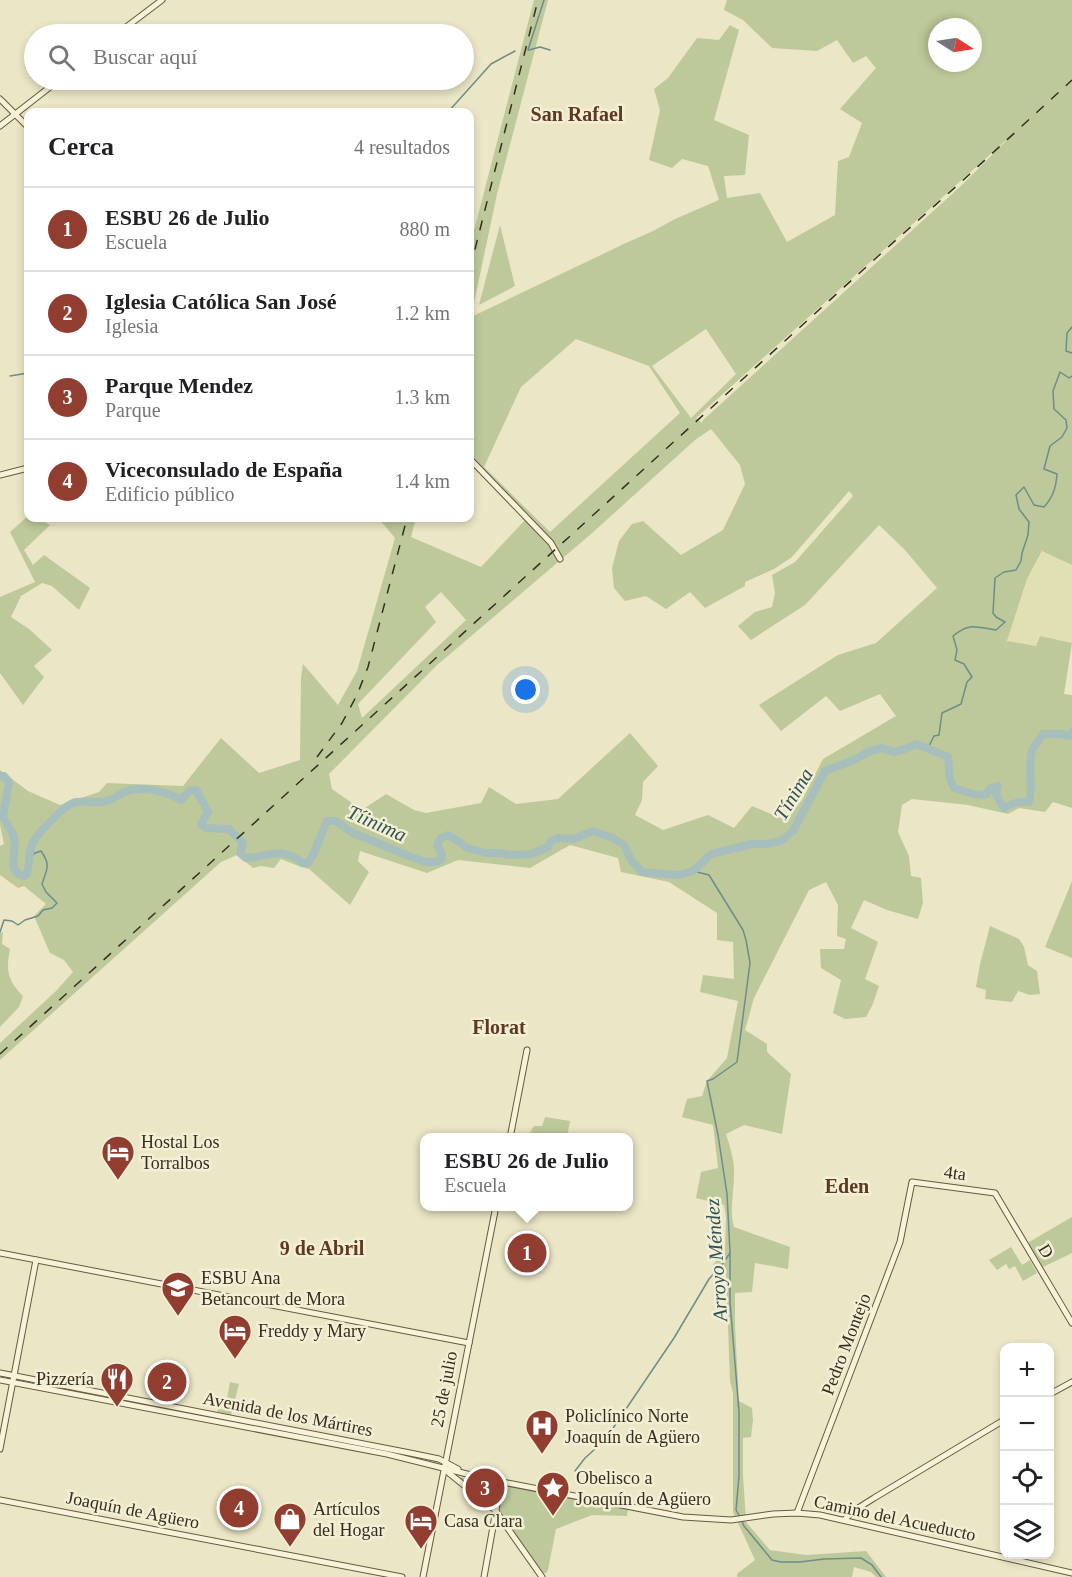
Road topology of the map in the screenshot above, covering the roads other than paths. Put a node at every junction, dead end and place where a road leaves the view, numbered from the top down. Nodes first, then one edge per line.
1 (162, 0) edge
2 (130, 24) edge
3 (46, 90) edge
4 (0, 99) edge
5 (15, 114) junction
6 (24, 124) edge
7 (0, 126) edge
8 (474, 463) edge
9 (24, 469) edge
10 (0, 474) edge
11 (560, 559) dead end
12 (527, 1050) dead end
13 (511, 1133) edge
14 (912, 1182) joint
15 (995, 1193) joint
16 (495, 1211) edge
17 (0, 1253) edge
18 (36, 1260) junction
19 (1072, 1323) edge
20 (469, 1343) junction
21 (0, 1373) edge
22 (14, 1379) junction
23 (0, 1380) edge
24 (1072, 1382) edge
25 (1054, 1392) edge
26 (1000, 1423) edge
27 (0, 1449) edge
28 (445, 1461) junction
29 (444, 1468) junction
30 (462, 1472) junction
31 (501, 1482) junction
32 (0, 1500) edge
33 (495, 1510) junction
34 (797, 1513) junction
35 (731, 1520) joint
36 (844, 1520) junction
37 (1072, 1573) edge
38 (402, 1577) edge
39 (423, 1577) edge
40 (484, 1577) edge
41 (542, 1577) edge

1 - 2 street
3 - 5 street
4 - 5 street
5 - 6 street
5 - 7 street
8 - 11 street
9 - 10 street
12 - 13 street
14 - 15 street, 4ta
14 - 34 street, Pedro Montejo
15 - 19 street, D
16 - 20 street, 25 de julio
17 - 18 street
18 - 20 street
18 - 22 street
20 - 28 street, 25 de julio
21 - 22 street, Avenida de los Mártires
22 - 23 street, Avenida de los Mártires
22 - 27 street
22 - 28 street, Avenida de los Mártires
22 - 29 street, Avenida de los Mártires
24 - 25 street
26 - 36 street
28 - 29 street, 25 de julio
28 - 30 street, Avenida de los Mártires
29 - 30 street, Avenida de los Mártires
29 - 33 street, Avenida de los Mártires
29 - 39 street, 25 de julio
30 - 31 street, Avenida de los Mártires
31 - 33 street
31 - 35 street, Avenida de los Mártires
32 - 38 street, Joaquín de Agüero
33 - 40 street
33 - 41 street, Avenida de los Mártires
34 - 35 street, Camino del Acueducto
34 - 36 street, Camino del Acueducto
36 - 37 street, Camino del Acueducto

